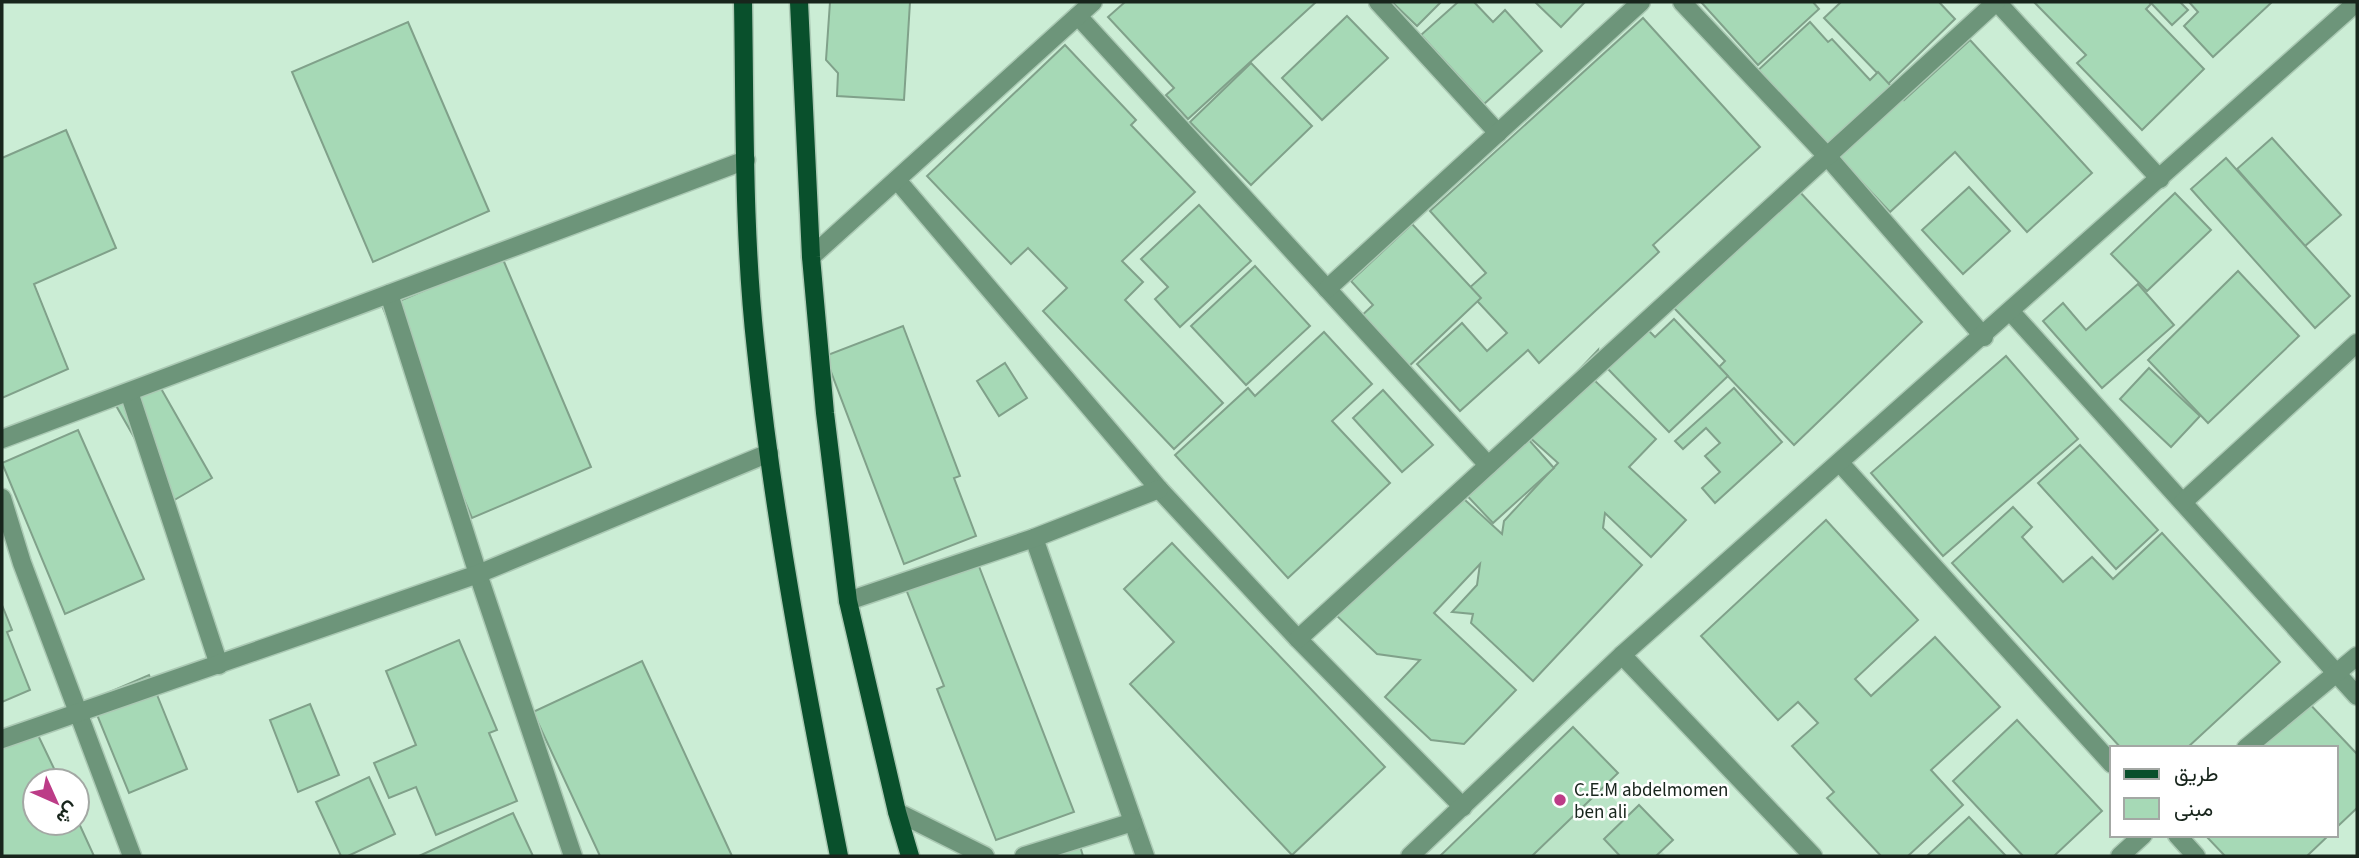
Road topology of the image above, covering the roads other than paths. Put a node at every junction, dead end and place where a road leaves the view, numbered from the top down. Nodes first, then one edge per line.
1 (743, 2) edge
2 (799, 2) edge
3 (1093, 2) edge
4 (1378, 2) edge
5 (1641, 2) edge
6 (1682, 2) edge
7 (1997, 2) edge
8 (2357, 2) edge
9 (1078, 16) junction
10 (1498, 133) junction
11 (1827, 156) junction
12 (746, 160) junction
13 (2160, 179) junction
14 (897, 180) junction
15 (811, 257) junction
16 (1327, 289) junction
17 (389, 294) junction
18 (2011, 312) junction
19 (1984, 337) junction
20 (2357, 343) edge
21 (129, 392) junction
22 (2, 439) edge
23 (769, 453) junction
24 (1840, 463) junction
25 (1488, 465) junction
26 (1159, 489) junction
27 (2, 498) edge
28 (2183, 502) junction
29 (1034, 538) junction
30 (478, 574) junction
31 (848, 601) junction
32 (1298, 639) junction
33 (1622, 655) junction
34 (2357, 656) edge
35 (219, 665) junction
36 (2337, 673) junction
37 (2357, 696) edge
38 (80, 714) junction
39 (2, 739) edge
40 (2248, 746) edge
41 (2110, 762) edge
42 (1463, 807) junction
43 (897, 812) junction
44 (1133, 822) junction
45 (2141, 837) edge
46 (2179, 837) edge
47 (132, 856) edge
48 (573, 856) edge
49 (839, 856) edge
50 (911, 856) edge
51 (985, 856) edge
52 (1024, 856) edge
53 (1145, 856) edge
54 (1410, 856) edge
55 (1814, 856) edge
56 (2120, 856) edge
57 (2196, 856) edge

1 - 12 main road
2 - 15 main road
3 - 9 street
4 - 10 street
5 - 10 street
6 - 11 street
7 - 11 street
7 - 13 street
8 - 13 street
9 - 14 street
9 - 16 street
10 - 16 street
11 - 19 street
11 - 25 street
12 - 17 street
12 - 23 main road
13 - 18 street
14 - 15 street
14 - 26 street
15 - 31 main road
16 - 25 street
17 - 21 street
17 - 30 street
18 - 19 street
18 - 28 street
19 - 24 street
20 - 28 street
21 - 22 street
21 - 35 street
23 - 30 street
23 - 49 main road
24 - 33 street
24 - 41 street
25 - 32 street
26 - 29 street
26 - 32 street
27 - 38 street
28 - 36 street
29 - 31 street
29 - 44 street
30 - 35 street
30 - 48 street
31 - 43 main road
32 - 42 street
33 - 42 street
33 - 55 street
34 - 36 street
35 - 38 street
36 - 37 street
36 - 40 street
38 - 39 street
38 - 47 street
42 - 54 street
43 - 50 main road
43 - 51 street
44 - 52 street
44 - 53 street
45 - 56 street
46 - 57 street

